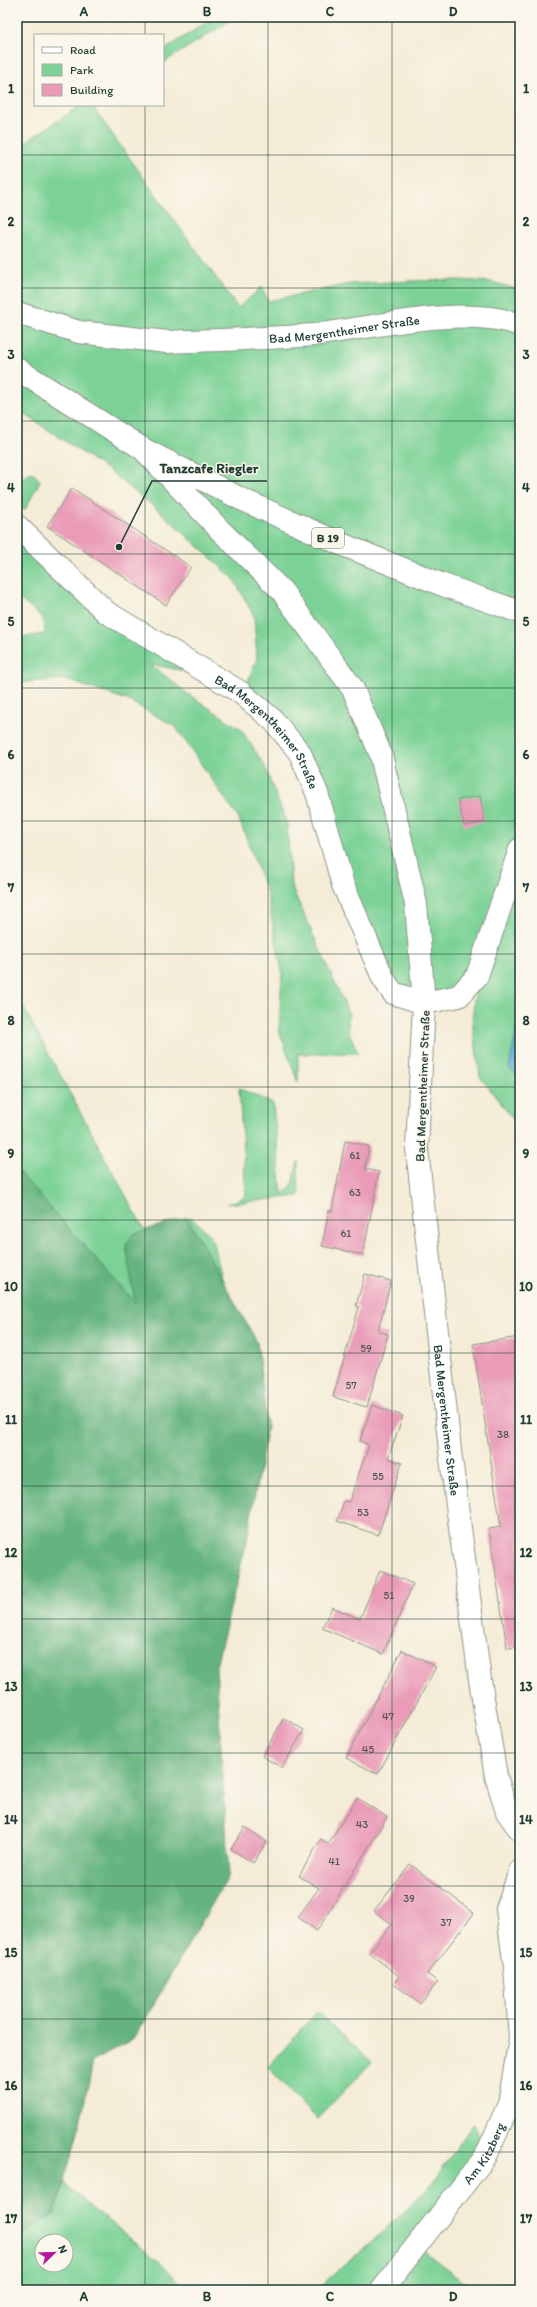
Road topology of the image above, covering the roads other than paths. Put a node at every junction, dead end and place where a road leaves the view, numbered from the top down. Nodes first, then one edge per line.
1 (17, 312) edge
2 (520, 325) edge
3 (17, 369) edge
4 (143, 449) junction
5 (17, 526) edge
6 (520, 612) edge
7 (520, 849) edge
8 (424, 1003) junction
9 (520, 1830) edge
10 (520, 1872) edge
11 (382, 2290) edge

1 - 2 street, Bad Mergentheimer Straße
3 - 4 street, B 19
4 - 6 street, B 19
4 - 8 street
5 - 8 street, Bad Mergentheimer Straße
7 - 8 street, Bad Mergentheimer Straße
8 - 9 street, Bad Mergentheimer Straße
10 - 11 street, Am Kitzberg

